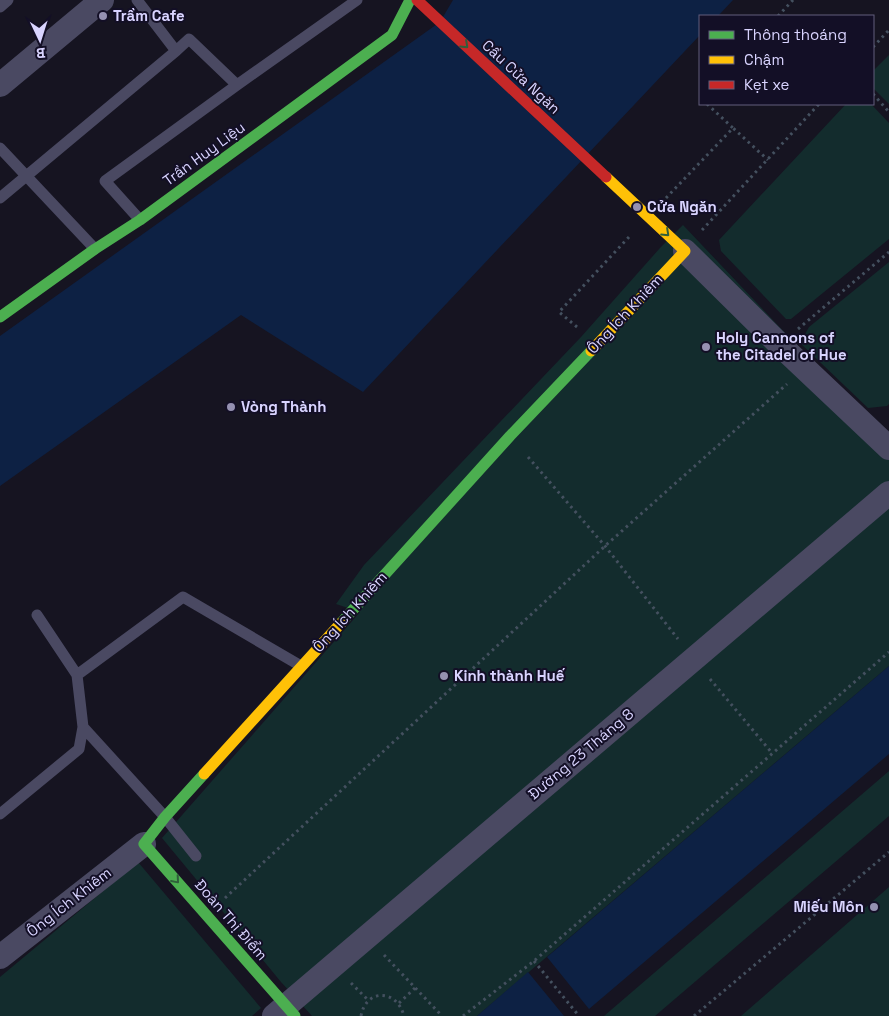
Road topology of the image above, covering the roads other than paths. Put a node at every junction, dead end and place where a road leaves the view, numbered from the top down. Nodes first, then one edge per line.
1 (8, 0) edge
2 (102, 0) edge
3 (137, 0) edge
4 (357, 0) edge
5 (410, 0) edge
6 (417, 0) edge
7 (0, 7) edge
8 (176, 51) junction
9 (0, 85) edge
10 (237, 85) junction
11 (0, 148) edge
12 (26, 176) junction
13 (0, 198) edge
14 (140, 220) junction
15 (95, 249) junction
16 (685, 250) junction
17 (0, 317) edge
18 (889, 448) edge
19 (889, 493) edge
20 (37, 615) dead end
21 (301, 666) junction
22 (77, 675) junction
23 (83, 727) junction
24 (0, 814) edge
25 (165, 816) junction
26 (144, 844) junction
27 (196, 856) dead end
28 (0, 956) edge
29 (285, 1013) edge

1 - 7 lane
2 - 9 street
3 - 8 lane
4 - 10 lane
5 - 14 street, Trần Huy Liệu
6 -> 16 street, Cầu Cửa Ngăn
8 - 10 lane
8 - 12 lane
10 - 14 lane
11 - 12 lane
12 - 13 lane
12 - 15 lane
14 - 15 street, Trần Huy Liệu
15 - 17 street, Trần Huy Liệu
16 - 18 street
16 - 21 street, Ông Ích Khiêm
19 - 29 street, Đường 23 Tháng 8
20 - 22 lane
21 - 22 lane
21 - 25 street, Ông Ích Khiêm
22 - 23 lane
23 - 24 lane
23 - 25 lane
25 - 26 street, Ông Ích Khiêm
25 - 27 lane
26 - 28 street, Ông Ích Khiêm
26 -> 29 street, Đoàn Thị Điểm

